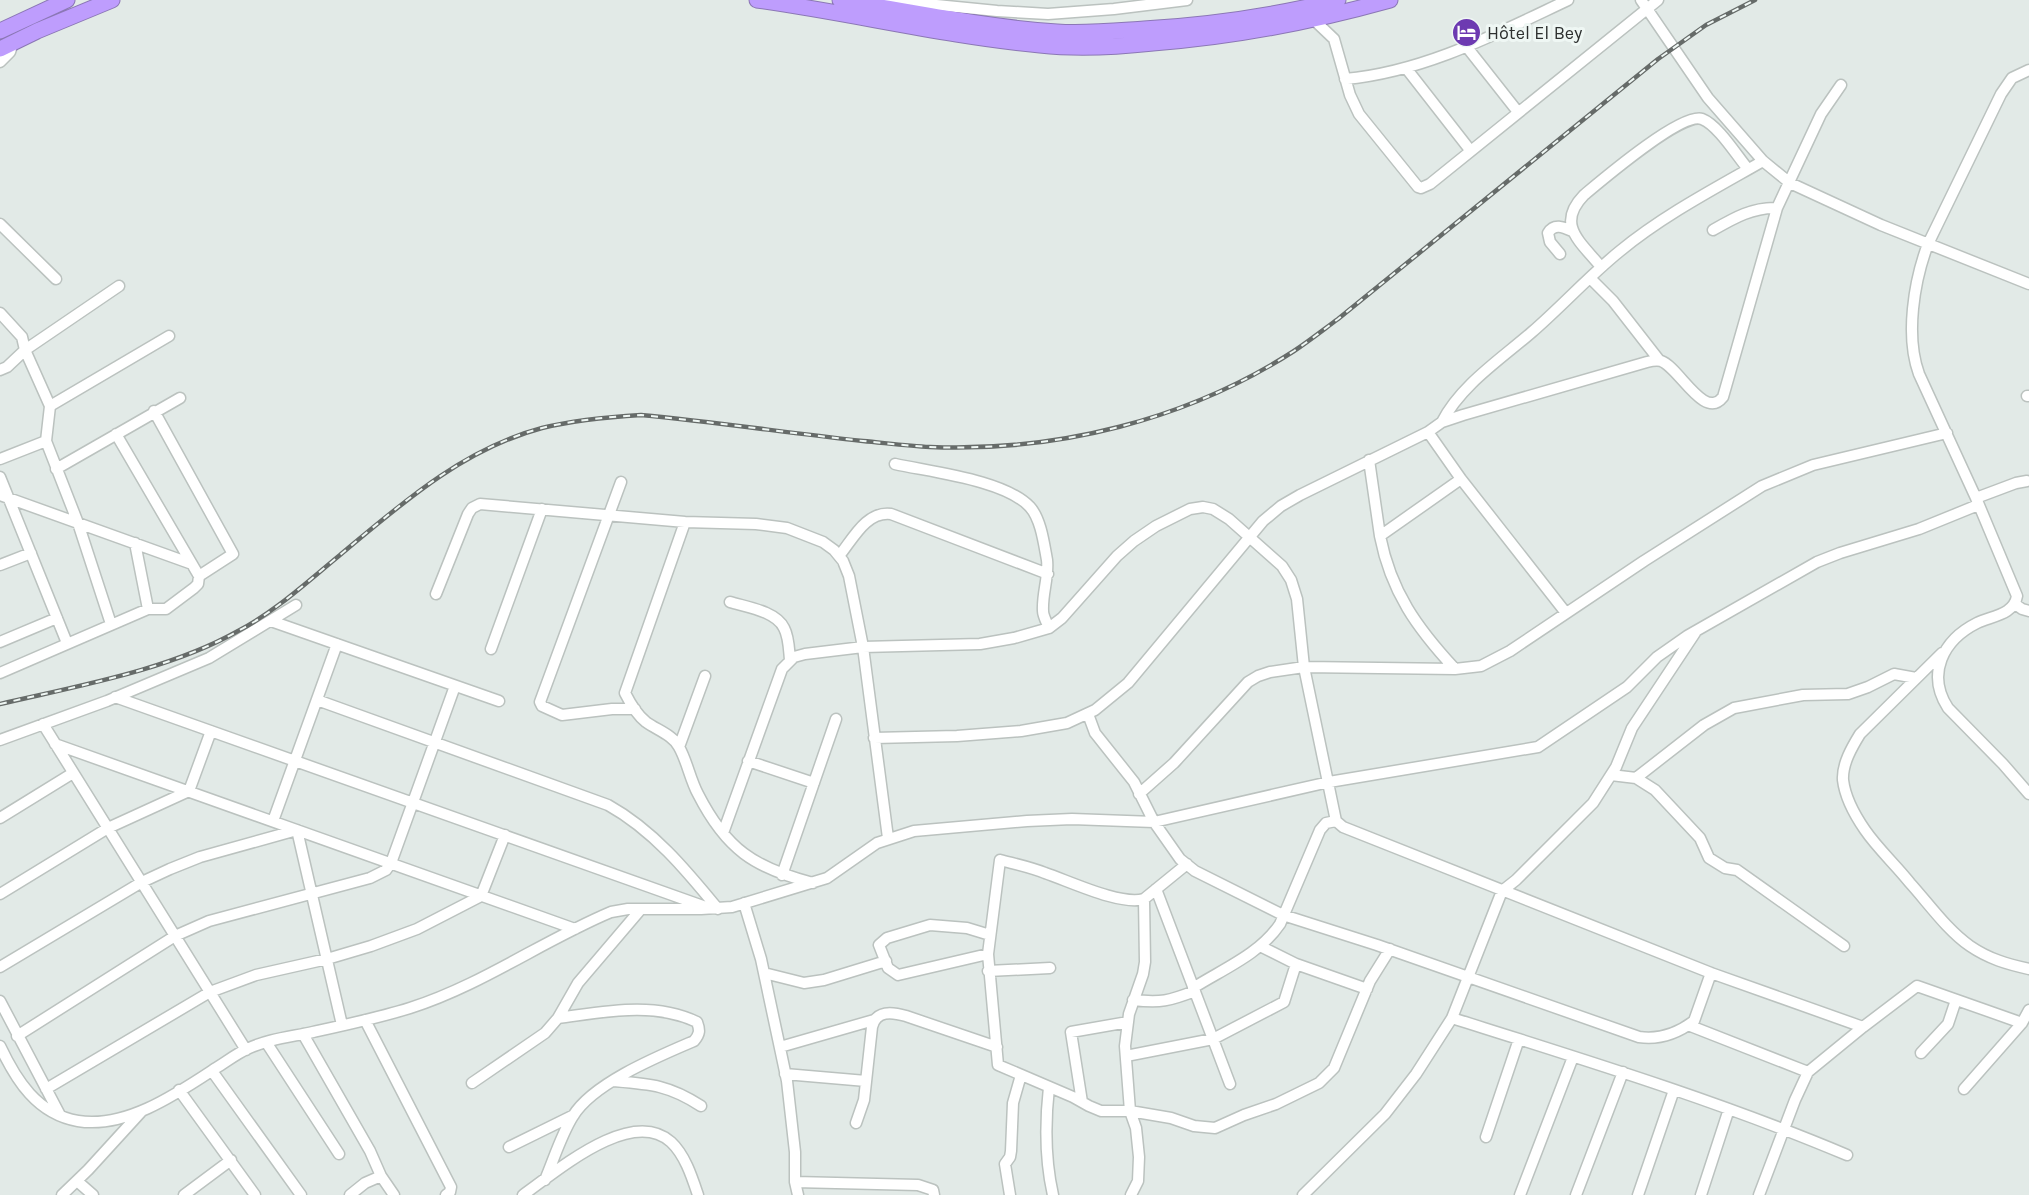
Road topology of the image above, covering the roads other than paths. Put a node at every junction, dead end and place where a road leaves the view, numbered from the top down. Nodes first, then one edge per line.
1 (68, 0) edge
2 (112, 0) edge
3 (756, 0) edge
4 (840, 0) edge
5 (886, 0) edge
6 (1187, 0) edge
7 (1390, 0) edge
8 (1568, 0) edge
9 (1658, 0) edge
10 (1329, 1) edge
11 (1644, 4) edge
12 (1314, 20) junction
13 (0, 31) edge
14 (6, 46) edge
15 (1466, 46) junction
16 (0, 62) edge
17 (1406, 68) junction
18 (2029, 70) edge
19 (1345, 79) junction
20 (1841, 85) dead end
21 (1518, 112) junction
22 (1470, 150) junction
23 (1763, 161) junction
24 (1748, 169) junction
25 (1790, 183) junction
26 (1777, 208) junction
27 (0, 224) edge
28 (1713, 230) dead end
29 (1572, 231) junction
30 (1928, 244) junction
31 (1560, 254) dead end
32 (1601, 267) junction
33 (1590, 278) junction
34 (56, 279) dead end
35 (2029, 284) edge
36 (119, 285) dead end
37 (0, 313) edge
38 (169, 336) dead end
39 (25, 350) junction
40 (1659, 360) junction
41 (0, 370) edge
42 (180, 398) dead end
43 (50, 406) junction
44 (154, 411) junction
45 (1442, 422) junction
46 (1428, 432) junction
47 (1947, 433) junction
48 (116, 434) junction
49 (46, 441) junction
50 (0, 459) edge
51 (1369, 460) junction
52 (895, 464) dead end
53 (56, 469) junction
54 (0, 477) edge
55 (1461, 478) junction
56 (2027, 481) dead end
57 (621, 482) dead end
58 (5, 497) edge
59 (1977, 502) junction
60 (542, 509) junction
61 (610, 515) junction
62 (684, 522) junction
63 (78, 523) junction
64 (1249, 536) junction
65 (1380, 536) junction
66 (135, 543) junction
67 (31, 553) junction
68 (839, 556) junction
69 (192, 564) junction
70 (0, 565) edge
71 (1048, 574) junction
72 (198, 576) junction
73 (436, 594) dead end
74 (730, 602) dead end
75 (2015, 604) junction
76 (297, 605) dead end
77 (148, 609) junction
78 (2029, 610) edge
79 (1566, 613) junction
80 (57, 618) junction
81 (271, 621) junction
82 (111, 624) junction
83 (1049, 628) junction
84 (1696, 630) junction
85 (0, 642) edge
86 (67, 643) junction
87 (337, 644) junction
88 (863, 647) junction
89 (1946, 649) junction
90 (491, 650) dead end
91 (790, 660) junction
92 (1304, 667) junction
93 (1, 669) edge
94 (1455, 669) junction
95 (705, 676) dead end
96 (1916, 678) junction
97 (455, 686) junction
98 (115, 697) junction
99 (316, 700) junction
100 (498, 701) dead end
101 (635, 709) junction
102 (1088, 714) junction
103 (836, 719) dead end
104 (43, 724) junction
105 (211, 731) junction
106 (874, 738) junction
107 (0, 740) edge
108 (435, 741) junction
109 (55, 744) junction
110 (679, 747) junction
111 (295, 760) junction
112 (748, 761) junction
113 (73, 773) junction
114 (1611, 775) junction
115 (1636, 778) junction
116 (1329, 782) junction
117 (814, 783) junction
118 (189, 791) junction
119 (1140, 794) junction
120 (2029, 794) edge
121 (413, 802) junction
122 (0, 818) edge
123 (273, 821) junction
124 (1336, 821) junction
125 (1154, 822) junction
126 (108, 828) junction
127 (297, 830) junction
128 (723, 833) junction
129 (505, 835) junction
130 (888, 838) junction
131 (391, 863) junction
132 (1187, 864) junction
133 (782, 875) junction
134 (142, 882) junction
135 (813, 883) junction
136 (1156, 889) junction
137 (1502, 891) junction
138 (0, 894) edge
139 (312, 894) junction
140 (481, 896) junction
141 (1144, 899) junction
142 (744, 903) junction
143 (641, 909) junction
144 (715, 909) junction
145 (1283, 915) junction
146 (575, 929) junction
147 (990, 935) junction
148 (175, 936) junction
149 (1845, 945) dead end
150 (1260, 946) junction
151 (1390, 949) junction
152 (988, 954) junction
153 (327, 959) junction
154 (886, 961) junction
155 (1296, 964) junction
156 (0, 967) edge
157 (1050, 968) dead end
158 (2029, 969) edge
159 (988, 971) junction
160 (764, 973) junction
161 (1711, 973) junction
162 (1468, 977) junction
163 (1367, 989) junction
164 (1194, 990) junction
165 (210, 992) junction
166 (1133, 1000) junction
167 (1956, 1000) junction
168 (0, 1001) edge
169 (2029, 1010) edge
170 (558, 1018) junction
171 (1452, 1018) junction
172 (364, 1020) junction
173 (874, 1020) junction
174 (1128, 1022) junction
175 (2022, 1023) junction
176 (342, 1025) junction
177 (1688, 1025) junction
178 (1863, 1027) junction
179 (303, 1034) junction
180 (17, 1036) junction
181 (1213, 1039) junction
182 (1519, 1039) junction
183 (266, 1042) junction
184 (0, 1046) edge
185 (780, 1047) junction
186 (997, 1047) junction
187 (246, 1050) junction
188 (1921, 1053) dead end
189 (1126, 1056) junction
190 (1573, 1057) junction
191 (212, 1071) junction
192 (1623, 1072) junction
193 (1808, 1072) junction
194 (785, 1074) junction
195 (1021, 1075) junction
196 (612, 1081) junction
197 (866, 1081) junction
198 (472, 1083) dead end
199 (1230, 1084) dead end
200 (1049, 1087) junction
201 (46, 1089) junction
202 (1964, 1089) dead end
203 (179, 1090) junction
204 (1674, 1090) junction
205 (1082, 1102) junction
206 (701, 1106) dead end
207 (1729, 1109) junction
208 (141, 1112) junction
209 (1130, 1112) junction
210 (574, 1115) junction
211 (61, 1116) junction
212 (856, 1123) dead end
213 (1784, 1128) junction
214 (1486, 1137) dead end
215 (509, 1147) dead end
216 (339, 1154) dead end
217 (1847, 1155) dead end
218 (231, 1160) junction
219 (381, 1176) junction
220 (545, 1180) junction
221 (76, 1181) junction
222 (795, 1182) junction
223 (894, 1189) edge
224 (62, 1195) edge
225 (93, 1195) edge
226 (185, 1195) edge
227 (255, 1195) edge
228 (301, 1195) edge
229 (350, 1195) edge
230 (394, 1195) edge
231 (446, 1195) edge
232 (523, 1195) edge
233 (698, 1195) edge
234 (798, 1195) edge
235 (934, 1195) edge
236 (1010, 1195) edge
237 (1053, 1195) edge
238 (1131, 1195) edge
239 (1303, 1195) edge
240 (1520, 1195) edge
241 (1576, 1195) edge
242 (1638, 1195) edge
243 (1701, 1195) edge
244 (1759, 1195) edge

1 - 13 highway
2 - 14 highway
3 - 12 highway
4 - 10 highway
5 - 6 street
7 - 12 highway
8 - 15 street
9 - 11 street
11 - 21 street
11 - 23 street
12 - 19 street
14 - 16 street
15 - 17 street
15 - 21 street
17 - 19 street
17 - 22 street
18 - 30 street
19 - 22 street
20 - 25 street
21 - 22 street
23 - 24 street
23 - 25 street
24 - 29 street
24 - 32 street
25 - 26 street
25 - 30 street
26 - 28 street
26 - 40 street
27 - 34 street
29 - 31 street
29 - 32 street
30 - 35 street
30 - 47 street
32 - 33 street
33 - 40 street
33 - 45 street
36 - 39 street
37 - 39 street
38 - 43 street
39 - 41 street
39 - 43 street
40 - 45 street
42 - 44 street
43 - 49 street
44 - 48 street
44 - 72 street
45 - 46 street
46 - 51 street
46 - 55 street
47 - 59 street
47 - 79 street
48 - 53 street
48 - 69 street
49 - 50 street
49 - 53 street
51 - 64 street
51 - 65 street
52 - 71 street
53 - 63 street
54 - 58 street
55 - 65 street
55 - 79 street
56 - 59 street
57 - 61 street
58 - 63 street
58 - 67 street
59 - 75 street
59 - 84 street
60 - 61 street
60 - 73 street
60 - 90 street
61 - 62 street
61 - 101 street
62 - 68 street
62 - 101 street
63 - 66 street
63 - 82 street
64 - 83 street
64 - 92 street
64 - 102 street
65 - 94 street
66 - 69 street
66 - 77 street
67 - 70 street
67 - 80 street
68 - 71 street
68 - 88 street
69 - 72 street
71 - 83 street
72 - 77 street
74 - 91 street
75 - 78 street
75 - 89 street
76 - 81 street
77 - 82 street
79 - 94 street
80 - 85 street
80 - 86 street
81 - 87 street
81 - 98 street
82 - 86 street
83 - 88 street
84 - 114 street
84 - 116 street
86 - 93 street
87 - 97 street
87 - 99 street
88 - 91 street
88 - 106 street
89 - 96 street
89 - 120 street
91 - 112 street
92 - 94 street
92 - 116 street
92 - 119 street
95 - 110 street
96 - 115 street
96 - 158 street
97 - 100 street
97 - 108 street
98 - 104 street
98 - 105 street
99 - 108 street
99 - 111 street
101 - 110 street
102 - 106 street
102 - 119 street
103 - 117 street
104 - 107 street
104 - 109 street
105 - 111 street
105 - 118 street
106 - 130 street
108 - 121 street
108 - 144 street
109 - 113 street
109 - 118 street
110 - 128 street
111 - 121 street
111 - 123 street
112 - 117 street
112 - 128 street
113 - 122 street
113 - 126 street
114 - 115 street
114 - 137 street
115 - 149 street
116 - 124 street
116 - 125 street
117 - 133 street
118 - 123 street
118 - 126 street
119 - 125 street
121 - 129 street
121 - 131 street
123 - 127 street
124 - 137 street
124 - 145 street
125 - 130 street
125 - 132 street
126 - 134 street
126 - 138 street
127 - 131 street
127 - 134 street
127 - 139 street
128 - 133 street
129 - 140 street
129 - 144 street
130 - 135 street
131 - 139 street
131 - 140 street
132 - 136 street
132 - 145 street
133 - 135 street
134 - 148 street
134 - 156 street
135 - 142 street
136 - 141 street
136 - 164 street
137 - 161 street
137 - 162 street
139 - 148 street
139 - 153 street
140 - 146 street
140 - 153 street
141 - 147 street
141 - 166 street
142 - 144 street
142 - 160 street
143 - 144 street
143 - 146 street
143 - 170 street
145 - 150 street
145 - 151 street
146 - 172 street
147 - 152 street
147 - 154 street
148 - 165 street
148 - 180 street
150 - 155 street
150 - 164 street
151 - 162 street
151 - 163 street
152 - 154 street
152 - 159 street
153 - 165 street
153 - 176 street
154 - 160 street
155 - 163 street
155 - 181 street
157 - 159 street
159 - 186 street
160 - 185 street
161 - 177 street
161 - 178 street
162 - 171 street
162 - 177 street
163 - 209 street
164 - 166 street
164 - 181 street
165 - 187 street
165 - 201 street
166 - 174 street
167 - 175 street
167 - 178 street
167 - 188 street
168 - 180 street
169 - 175 street
170 - 196 street
170 - 198 street
171 - 182 street
171 - 239 street
172 - 176 street
172 - 231 street
173 - 185 street
173 - 186 street
173 - 197 street
174 - 189 street
174 - 205 street
175 - 202 street
176 - 179 street
177 - 193 street
178 - 193 street
179 - 183 street
179 - 219 street
180 - 201 street
181 - 189 street
181 - 199 street
182 - 190 street
182 - 214 street
183 - 187 street
183 - 216 street
184 - 211 street
185 - 194 street
186 - 195 street
187 - 191 street
189 - 209 street
190 - 192 street
190 - 240 street
191 - 203 street
191 - 228 street
192 - 204 street
192 - 241 street
193 - 213 street
194 - 197 street
194 - 222 street
195 - 200 street
195 - 236 street
196 - 206 street
196 - 210 street
197 - 212 street
200 - 205 street
200 - 237 street
201 - 211 street
203 - 208 street
203 - 218 street
204 - 207 street
204 - 242 street
205 - 209 street
207 - 213 street
207 - 243 street
208 - 211 street
208 - 221 street
209 - 238 street
210 - 215 street
210 - 220 street
213 - 217 street
213 - 244 street
218 - 226 street
218 - 227 street
219 - 229 street
219 - 230 street
220 - 232 street
220 - 233 street
221 - 224 street
221 - 225 street
222 - 223 street
222 - 234 street
223 - 235 street

